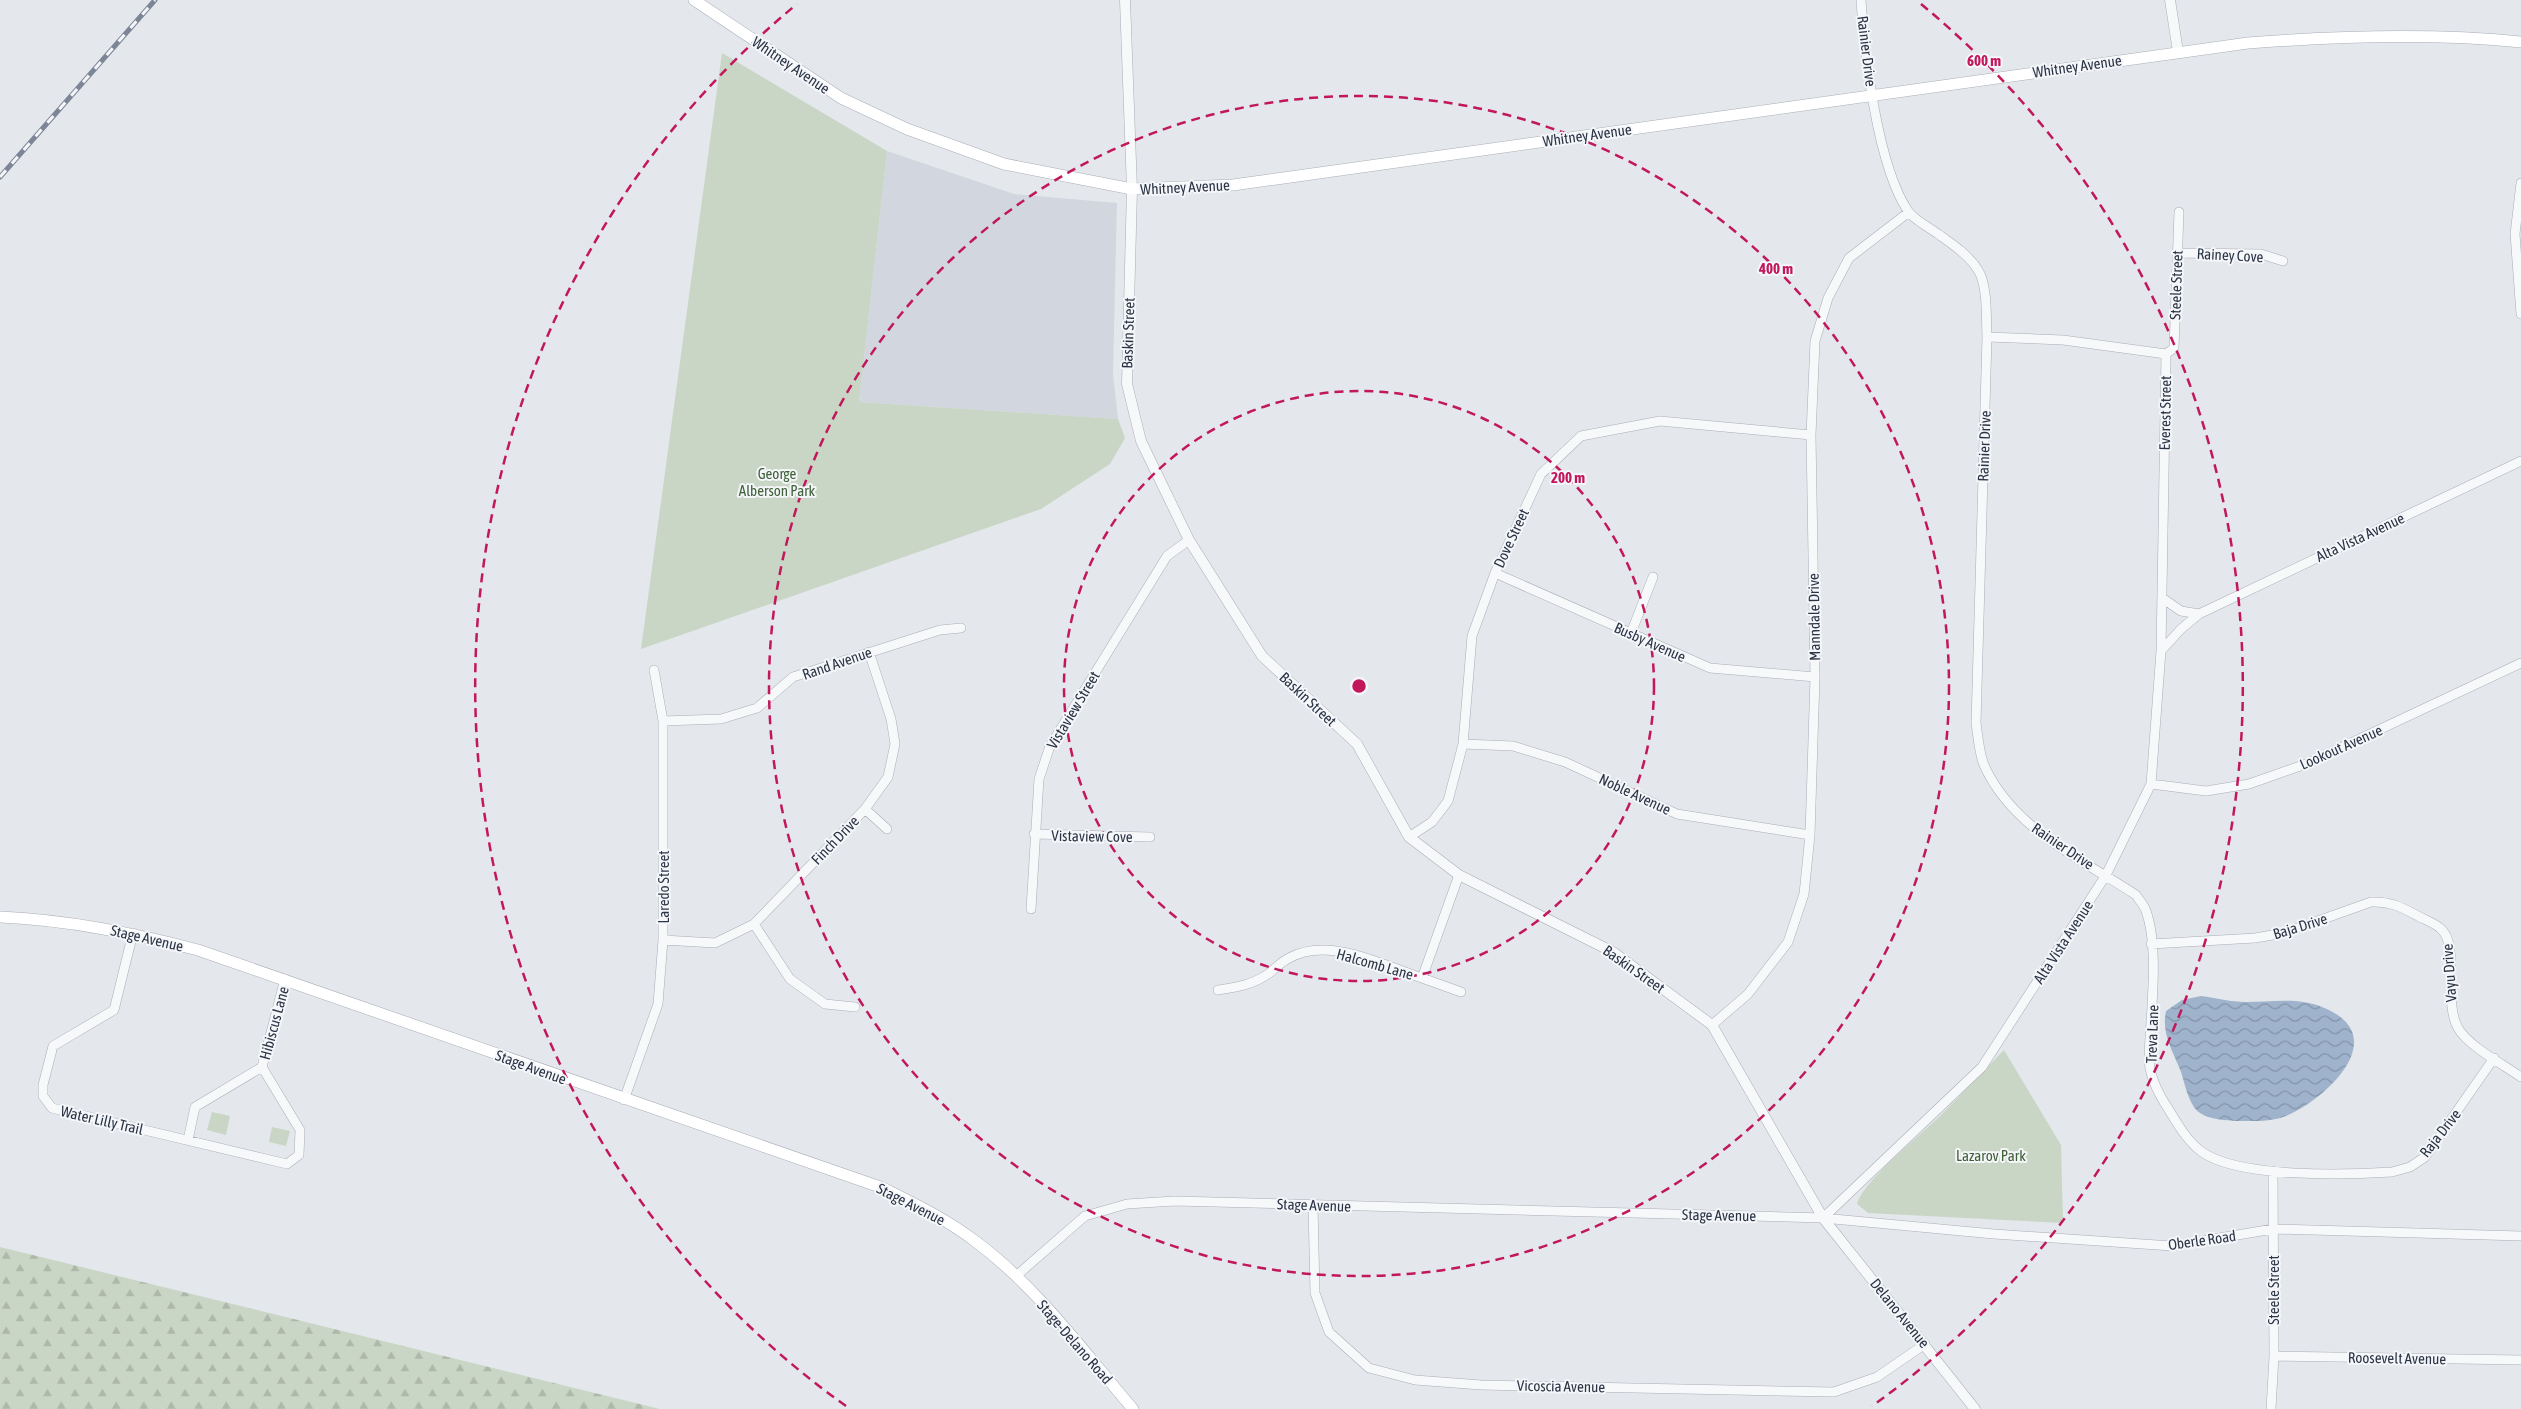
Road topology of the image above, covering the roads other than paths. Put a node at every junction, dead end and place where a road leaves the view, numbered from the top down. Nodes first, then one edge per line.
1 (694, 0) edge
2 (1124, 0) edge
3 (1861, 0) edge
4 (2170, 0) edge
5 (2521, 42) edge
6 (2178, 52) junction
7 (1873, 94) junction
8 (2521, 183) edge
9 (1132, 189) junction
10 (1909, 212) junction
11 (2179, 212) dead end
12 (2177, 253) junction
13 (2283, 261) dead end
14 (2521, 314) edge
15 (1987, 337) junction
16 (2166, 354) junction
17 (1811, 435) junction
18 (2521, 461) edge
19 (1189, 540) junction
20 (1494, 573) junction
21 (1654, 577) dead end
22 (2162, 598) junction
23 (2199, 614) junction
24 (961, 628) dead end
25 (1631, 633) junction
26 (2161, 651) junction
27 (869, 652) junction
28 (2521, 663) edge
29 (654, 670) dead end
30 (1814, 677) junction
31 (663, 721) junction
32 (1463, 744) junction
33 (2151, 784) junction
34 (865, 809) junction
35 (887, 829) dead end
36 (1034, 834) junction
37 (1810, 835) junction
38 (1150, 837) dead end
39 (1409, 837) junction
40 (1459, 875) junction
41 (2106, 875) junction
42 (1031, 908) dead end
43 (0, 917) edge
44 (754, 924) junction
45 (2441, 928) joint
46 (133, 933) junction
47 (663, 940) junction
48 (2151, 944) junction
49 (1422, 978) junction
50 (285, 979) junction
51 (1218, 990) dead end
52 (1461, 992) dead end
53 (855, 1008) dead end
54 (1712, 1025) junction
55 (2494, 1058) junction
56 (262, 1067) junction
57 (2521, 1077) edge
58 (624, 1100) junction
59 (188, 1140) junction
60 (2273, 1172) junction
61 (1313, 1205) junction
62 (1823, 1218) junction
63 (2273, 1229) junction
64 (2521, 1236) edge
65 (1016, 1276) junction
66 (1925, 1344) junction
67 (2274, 1356) junction
68 (2521, 1360) edge
69 (1133, 1409) edge
70 (1975, 1409) edge
71 (2271, 1409) edge

1 - 9 main road, Whitney Avenue
2 - 9 street, Baskin Street
3 - 7 street, Rainier Drive
4 - 6 street
5 - 6 main road, Whitney Avenue
6 - 7 main road, Whitney Avenue
7 - 9 main road, Whitney Avenue
7 - 10 street, Rainier Drive
8 - 14 street
9 - 19 street, Baskin Street
10 - 15 street, Rainier Drive
10 - 17 street, Manndale Drive
11 - 12 street, Steele Street
12 - 13 street, Rainey Cove
12 - 16 street, Steele Street
15 - 16 street, Everest Street
15 - 41 street, Rainier Drive
16 - 22 street, Everest Street
17 - 20 street, Dove Street
17 - 30 street, Manndale Drive
18 - 23 street, Alta Vista Avenue
19 - 36 street, Vistaview Street
19 - 39 street, Baskin Street
20 - 25 street, Busby Avenue
20 - 32 street, Dove Street
21 - 25 street
22 - 23 street
22 - 26 street, Everest Street
23 - 26 street, Alta Vista Avenue
24 - 27 street, Rand Avenue
25 - 30 street, Busby Avenue
26 - 33 street, Alta Vista Avenue
27 - 31 street, Rand Avenue
27 - 34 street, Finch Drive
28 - 33 street, Lookout Avenue
29 - 31 street, Laredo Street
30 - 37 street, Manndale Drive
31 - 47 street, Laredo Street
32 - 37 street, Noble Avenue
32 - 39 street, Dove Street
33 - 41 street, Alta Vista Avenue
34 - 35 street
34 - 44 street, Finch Drive
36 - 38 street, Vistaview Cove
36 - 42 street, Vistaview Street
37 - 54 street, Manndale Drive
39 - 40 street, Baskin Street
40 - 49 street, Halcomb Lane
40 - 54 street, Baskin Street
41 - 48 street, Treva Lane
41 - 62 street, Alta Vista Avenue
43 - 46 main road, Stage Avenue
44 - 47 street, Finch Drive
44 - 53 street
45 - 48 street, Baja Drive
45 - 55 street, Vayu Drive
46 - 50 main road, Stage Avenue
46 - 59 street, Water Lilly Trail
47 - 58 street, Laredo Street
48 - 60 street, Treva Lane
49 - 51 street, Halcomb Lane
49 - 52 street, Halcomb Lane
50 - 56 street, Hibiscus Lane
50 - 58 main road, Stage Avenue
54 - 62 street, Baskin Street
55 - 57 street, Vayu Drive
55 - 60 street, Raja Drive
56 - 59 street
56 - 59 street, Water Lilly Trail
58 - 65 main road, Stage Avenue
60 - 63 street, Steele Street
61 - 62 street, Stage Avenue
61 - 65 street, Stage Avenue
61 - 66 street, Vicoscia Avenue
62 - 63 street, Oberle Road
62 - 66 street, Delano Avenue
63 - 64 street, Oberle Road
63 - 67 street, Steele Street
65 - 69 main road, Stage-Delano Road
66 - 70 street, Delano Avenue
67 - 68 street, Roosevelt Avenue
67 - 71 street, Steele Street

